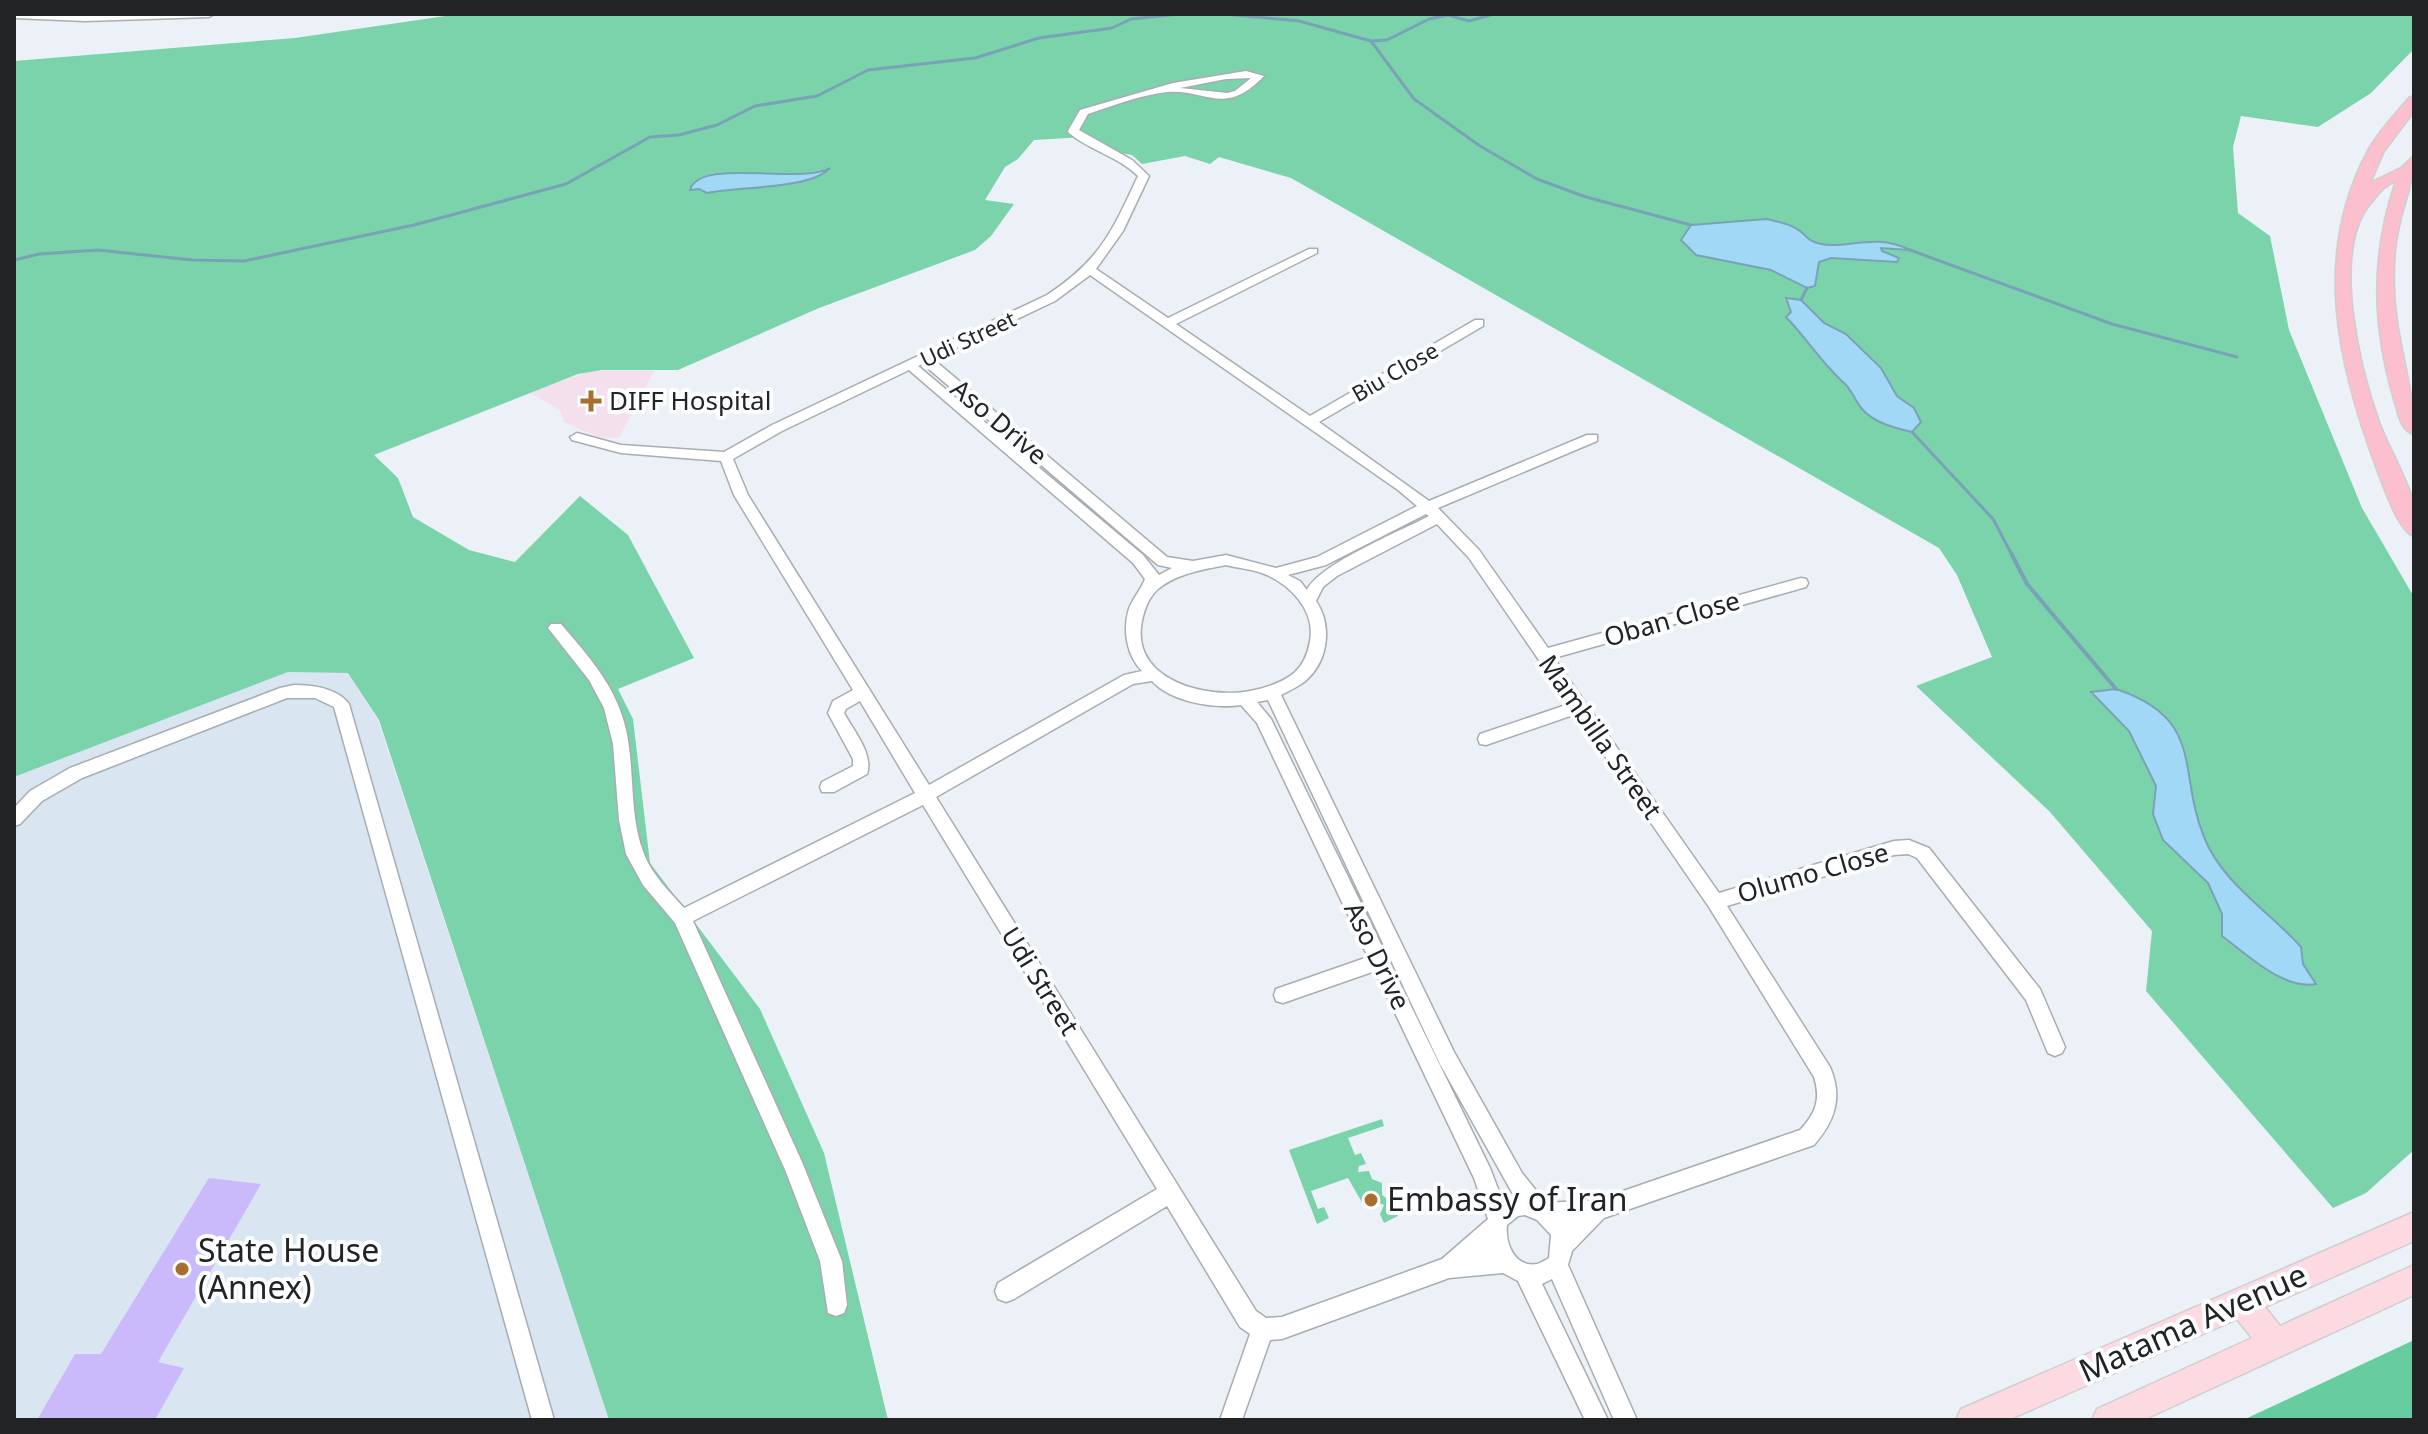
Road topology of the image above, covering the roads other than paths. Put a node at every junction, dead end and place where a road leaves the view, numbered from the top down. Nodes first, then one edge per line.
1 (209, 14) edge
2 (14, 15) edge
3 (1165, 89) junction
4 (2414, 101) edge
5 (2410, 166) edge
6 (2349, 221) junction
7 (1313, 251) dead end
8 (1092, 271) junction
9 (1168, 323) junction
10 (1479, 323) dead end
11 (925, 359) junction
12 (911, 366) junction
13 (1311, 421) junction
14 (2414, 428) edge
15 (577, 437) dead end
16 (1592, 438) dead end
17 (726, 457) junction
18 (1434, 512) junction
19 (2414, 529) edge
20 (1190, 565) junction
21 (1278, 572) junction
22 (1801, 583) dead end
23 (1149, 588) junction
24 (1310, 599) junction
25 (556, 628) dead end
26 (1544, 655) junction
27 (1155, 675) junction
28 (863, 692) junction
29 (1272, 692) junction
30 (1245, 699) junction
31 (1580, 707) junction
32 (1486, 739) dead end
33 (828, 787) dead end
34 (926, 795) junction
35 (14, 819) edge
36 (1715, 902) junction
37 (682, 918) junction
38 (1380, 961) junction
39 (1283, 995) dead end
40 (2055, 1047) dead end
41 (1170, 1193) junction
42 (1542, 1210) junction
43 (1597, 1210) junction
44 (1496, 1224) junction
45 (2414, 1226) edge
46 (1560, 1255) junction
47 (1506, 1262) junction
48 (1449, 1267) junction
49 (1526, 1275) junction
50 (2414, 1280) edge
51 (1006, 1291) dead end
52 (2242, 1301) junction
53 (836, 1305) dead end
54 (1263, 1329) junction
55 (2275, 1344) junction
56 (543, 1420) edge
57 (1231, 1420) edge
58 (1597, 1420) edge
59 (1626, 1420) edge
60 (1972, 1420) edge
61 (2108, 1420) edge

1 - 2 street
3 - 3 street
3 - 8 street, Udi Street
4 - 6 highway
5 - 6 highway
5 - 14 highway
6 - 19 highway
7 - 9 street
8 - 9 street, Mambilla Street
8 - 11 street, Udi Street
9 - 13 street, Mambilla Street
10 - 13 street, Biu Close
11 - 12 street, Udi Street
11 - 20 street, Aso Drive
12 - 17 street, Udi Street
12 - 23 street, Aso Drive
13 - 18 street, Mambilla Street
15 - 17 street
16 - 18 street
17 - 28 street, Udi Street
18 - 21 street
18 - 24 street
18 - 26 street, Mambilla Street
20 - 21 street
20 - 23 street
21 - 24 street
22 - 26 street, Oban Close
23 - 27 street
24 - 29 street
25 - 37 street
26 - 31 street, Mambilla Street
27 - 30 street
27 - 34 street
28 - 33 street
28 - 34 street, Udi Street
29 - 30 street
29 - 42 street, Aso Drive
30 - 38 street, Aso Drive
31 - 32 street
31 - 36 street, Mambilla Street
34 - 37 street
34 - 41 street, Udi Street
35 - 56 street
36 - 40 street, Olumo Close
36 - 43 street, Mambilla Street
37 - 53 street
38 - 39 street
38 - 44 street, Aso Drive
41 - 51 street
41 - 54 street, Udi Street
42 - 43 street
42 - 44 street
42 - 46 street
43 - 46 street
44 - 47 street
44 - 48 street
45 - 52 main road, Matama Avenue
46 - 49 street
46 - 59 street
47 - 48 street
47 - 49 street
48 - 54 street
49 - 58 street
50 - 55 main road, Matama Avenue
52 - 55 main road
52 - 60 main road, Matama Avenue
54 - 57 street
55 - 61 main road, Matama Avenue

